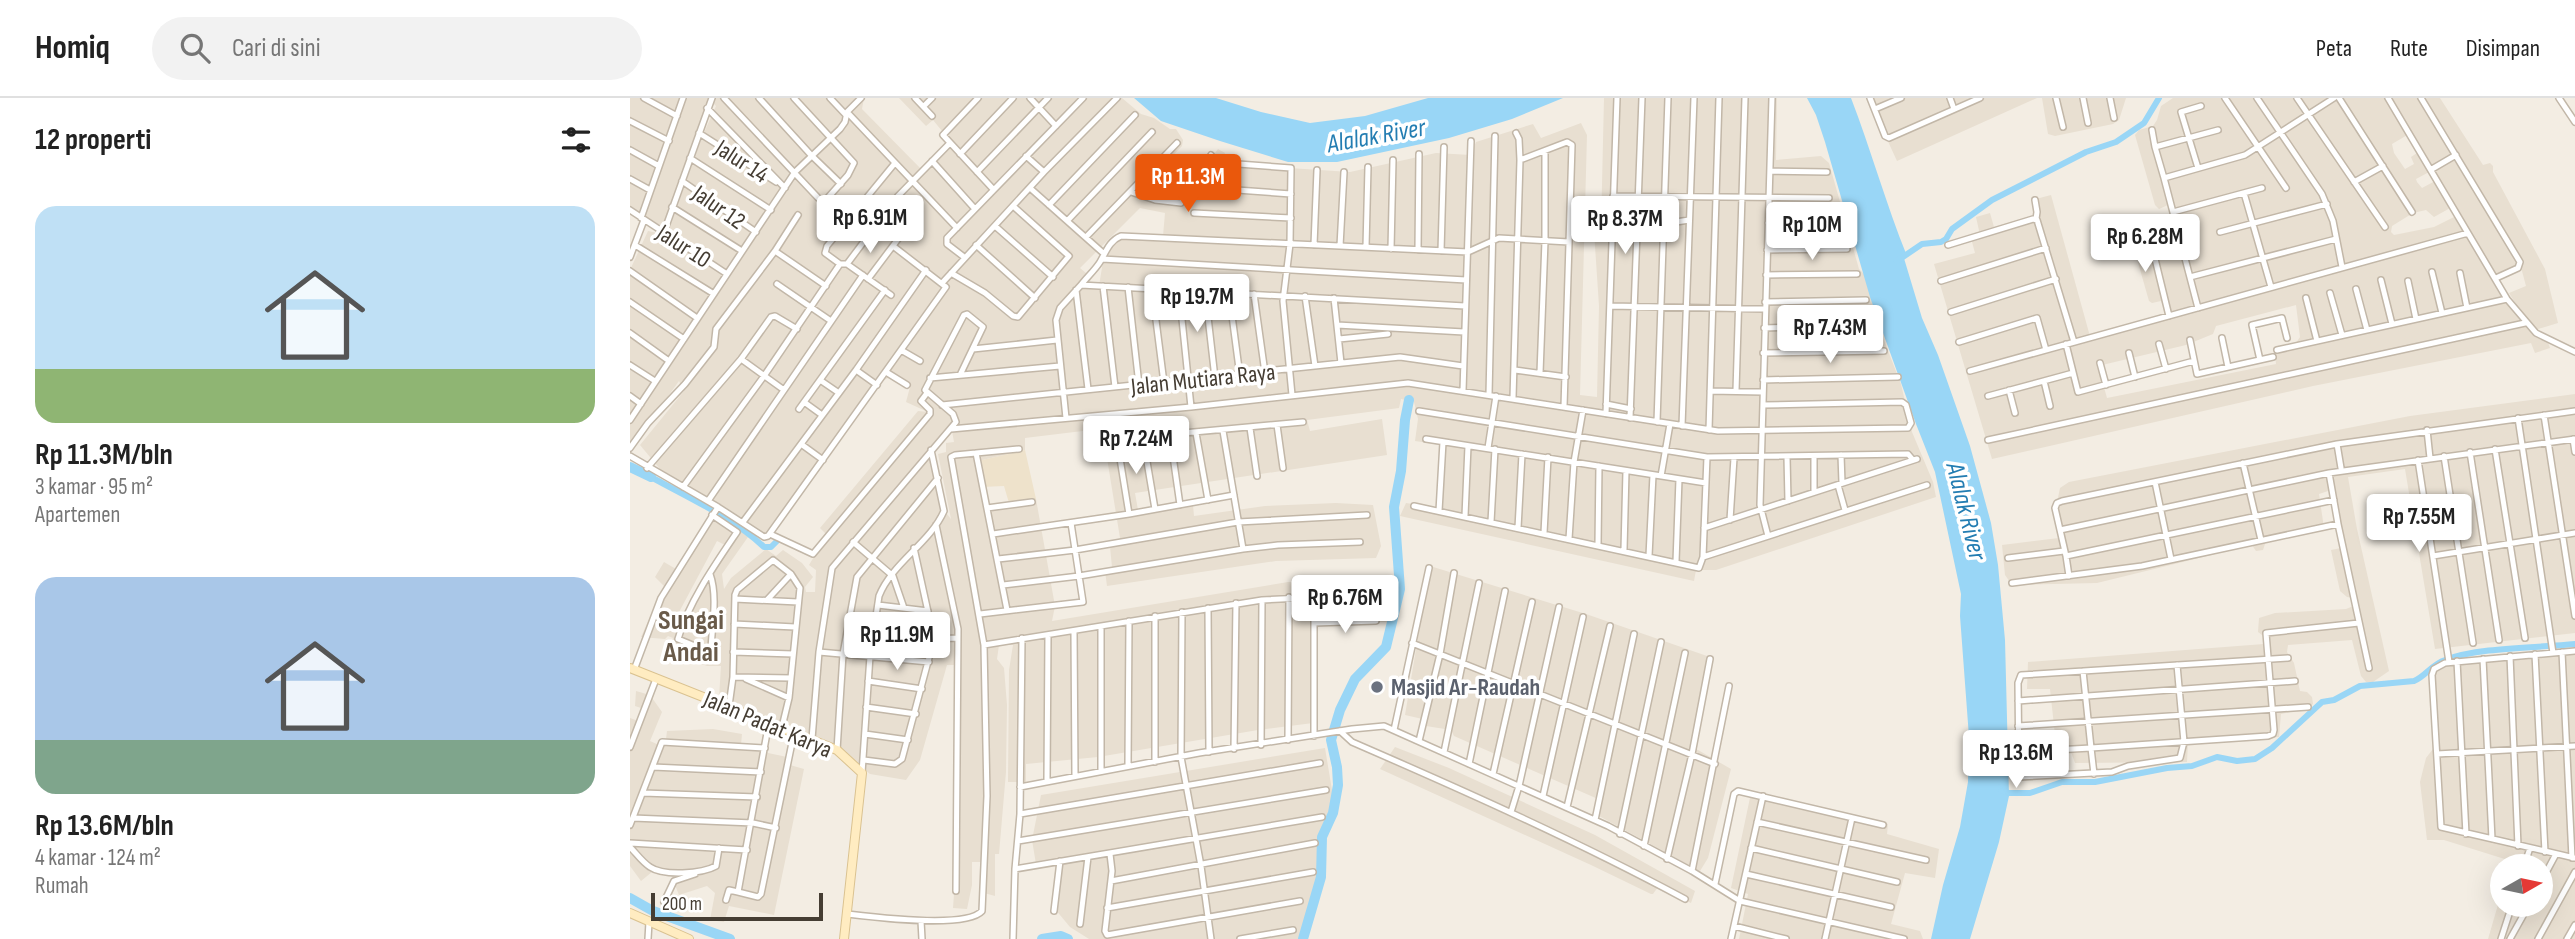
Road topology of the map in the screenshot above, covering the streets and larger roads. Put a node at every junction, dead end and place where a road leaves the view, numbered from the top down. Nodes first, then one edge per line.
1 (643, 98) edge
2 (683, 98) edge
3 (712, 98) edge
4 (724, 98) edge
5 (759, 98) edge
6 (794, 98) edge
7 (830, 98) edge
8 (861, 98) edge
9 (915, 98) edge
10 (932, 98) edge
11 (978, 98) edge
12 (1013, 98) edge
13 (1030, 98) edge
14 (1048, 98) edge
15 (1083, 98) edge
16 (1117, 98) edge
17 (1617, 98) edge
18 (1642, 98) edge
19 (1668, 98) edge
20 (1694, 98) edge
21 (1719, 98) edge
22 (1745, 98) edge
23 (1772, 98) edge
24 (1870, 98) edge
25 (1901, 98) edge
26 (1950, 98) edge
27 (1980, 98) edge
28 (2056, 98) edge
29 (2083, 98) edge
30 (2110, 98) edge
31 (2225, 98) edge
32 (2257, 98) edge
33 (2297, 98) edge
34 (2337, 98) edge
35 (2388, 98) edge
36 (2421, 98) edge
37 (2559, 98) edge
38 (923, 106) junction
39 (2201, 106) dead end
40 (707, 108) junction
41 (1040, 108) junction
42 (1954, 108) junction
43 (1875, 109) junction
44 (846, 113) junction
45 (1135, 115) dead end
46 (2308, 115) junction
47 (677, 116) junction
48 (932, 116) dead end
49 (2114, 118) dead end
50 (630, 121) edge
51 (2575, 122) edge
52 (2088, 123) dead end
53 (1056, 126) junction
54 (2063, 127) dead end
55 (2152, 130) dead end
56 (2218, 130) dead end
57 (1152, 132) dead end
58 (2281, 132) junction
59 (699, 133) junction
60 (1516, 133) dead end
61 (1495, 136) dead end
62 (829, 137) junction
63 (2189, 139) junction
64 (669, 141) junction
65 (1471, 141) dead end
66 (950, 143) junction
67 (1177, 143) dead end
68 (2258, 146) junction
69 (1444, 147) dead end
70 (2155, 147) junction
71 (630, 150) edge
72 (1545, 151) junction
73 (960, 154) junction
74 (1419, 154) dead end
75 (811, 155) junction
76 (1211, 155) dead end
77 (2456, 155) junction
78 (1026, 156) junction
79 (690, 158) junction
80 (1394, 160) dead end
81 (1520, 160) junction
82 (932, 161) junction
83 (895, 163) junction
84 (1225, 163) dead end
85 (659, 166) junction
86 (2383, 166) junction
87 (1368, 167) dead end
88 (2198, 168) junction
89 (2432, 169) junction
90 (1317, 170) dead end
91 (1770, 171) junction
92 (795, 172) junction
93 (977, 172) junction
94 (1044, 172) junction
95 (1344, 172) dead end
96 (1827, 172) dead end
97 (1149, 173) junction
98 (2164, 178) junction
99 (630, 179) edge
100 (913, 180) junction
101 (682, 181) junction
102 (2354, 182) junction
103 (841, 184) junction
104 (1192, 186) junction
105 (785, 188) junction
106 (1030, 188) junction
107 (1209, 188) dead end
108 (2262, 188) dead end
109 (2286, 188) dead end
110 (993, 189) junction
111 (650, 190) junction
112 (1131, 192) junction
113 (2244, 193) junction
114 (1291, 194) junction
115 (1614, 196) junction
116 (1638, 196) junction
117 (1664, 197) junction
118 (1690, 197) junction
119 (1716, 198) junction
120 (1742, 198) junction
121 (1769, 198) junction
122 (1829, 198) dead end
123 (2035, 200) dead end
124 (2327, 204) junction
125 (1049, 205) junction
126 (1013, 206) junction
127 (672, 207) junction
128 (975, 209) junction
129 (771, 210) junction
130 (630, 211) edge
131 (919, 211) dead end
132 (2173, 212) junction
133 (2412, 212) dead end
134 (1194, 213) dead end
135 (799, 215) dead end
136 (1291, 218) junction
137 (643, 219) junction
138 (1689, 219) junction
139 (2036, 219) junction
140 (1068, 220) junction
141 (1768, 223) junction
142 (1837, 223) dead end
143 (2253, 223) junction
144 (1663, 224) junction
145 (995, 226) junction
146 (2147, 226) dead end
147 (2385, 227) dead end
148 (957, 228) junction
149 (664, 232) junction
150 (755, 232) junction
151 (2220, 232) dead end
152 (2469, 233) junction
153 (1086, 237) junction
154 (1518, 239) junction
155 (2336, 239) junction
156 (1492, 240) junction
157 (1545, 241) junction
158 (1570, 242) junction
159 (1290, 243) junction
160 (635, 245) junction
161 (976, 245) junction
162 (1314, 245) junction
163 (1948, 245) dead end
164 (893, 246) junction
165 (1340, 246) junction
166 (1366, 247) junction
167 (1391, 248) junction
168 (2046, 248) junction
169 (1847, 249) dead end
170 (1418, 250) junction
171 (1768, 250) junction
172 (742, 251) junction
173 (775, 251) junction
174 (1441, 251) junction
175 (1468, 253) junction
176 (1102, 256) junction
177 (2263, 256) junction
178 (630, 257) edge
179 (964, 257) junction
180 (840, 264) junction
181 (847, 264) junction
182 (2342, 267) junction
183 (926, 270) junction
184 (630, 271) edge
185 (1288, 272) junction
186 (2432, 272) dead end
187 (951, 273) junction
188 (2460, 273) dead end
189 (727, 274) junction
190 (1857, 274) dead end
191 (1766, 275) junction
192 (866, 277) junction
193 (1053, 277) junction
194 (2190, 277) junction
195 (2496, 278) junction
196 (2056, 279) junction
197 (1466, 280) junction
198 (2381, 280) dead end
199 (1941, 281) dead end
200 (2408, 281) dead end
201 (943, 282) junction
202 (776, 284) dead end
203 (825, 286) junction
204 (1103, 286) junction
205 (1079, 287) junction
206 (1128, 287) junction
207 (2271, 287) junction
208 (1152, 289) junction
209 (2356, 289) dead end
210 (885, 290) junction
211 (1179, 290) junction
212 (1205, 292) junction
213 (1229, 293) junction
214 (2330, 293) dead end
215 (714, 294) junction
216 (1254, 294) junction
217 (891, 295) dead end
218 (1284, 296) junction
219 (1305, 296) junction
220 (1035, 298) junction
221 (1334, 298) junction
222 (2306, 298) dead end
223 (2507, 299) junction
224 (1867, 300) dead end
225 (630, 302) edge
226 (1465, 306) junction
227 (1610, 306) junction
228 (1634, 306) junction
229 (1661, 306) junction
230 (1688, 306) junction
231 (1714, 306) junction
232 (1765, 306) junction
233 (1739, 307) junction
234 (2198, 308) junction
235 (2467, 308) junction
236 (811, 309) junction
237 (1951, 312) dead end
238 (2442, 313) junction
239 (2169, 316) junction
240 (697, 318) junction
241 (2416, 319) junction
242 (831, 321) junction
243 (2525, 323) junction
244 (2392, 324) junction
245 (1337, 325) junction
246 (1878, 325) dead end
247 (1764, 328) junction
248 (797, 329) junction
249 (2367, 330) junction
250 (1464, 332) junction
251 (630, 333) edge
252 (1388, 334) dead end
253 (2342, 335) junction
254 (2222, 338) dead end
255 (2287, 338) dead end
256 (684, 339) junction
257 (1339, 339) junction
258 (1057, 340) junction
259 (2190, 340) dead end
260 (2317, 341) junction
261 (1959, 342) dead end
262 (2074, 342) junction
263 (2066, 344) junction
264 (2159, 344) dead end
265 (973, 349) junction
266 (901, 350) junction
267 (2046, 350) junction
268 (2277, 350) dead end
269 (1884, 351) dead end
270 (2575, 352) edge
271 (1763, 353) junction
272 (2129, 353) dead end
273 (2273, 357) dead end
274 (741, 359) junction
275 (669, 360) junction
276 (2260, 360) junction
277 (920, 361) dead end
278 (2194, 361) junction
279 (1342, 363) junction
280 (2100, 363) dead end
281 (630, 365) edge
282 (1060, 366) junction
283 (1315, 366) junction
284 (1463, 366) junction
285 (2228, 367) junction
286 (2166, 369) junction
287 (856, 370) junction
288 (1289, 370) junction
289 (1515, 370) junction
290 (1970, 371) dead end
291 (886, 372) junction
292 (1265, 373) junction
293 (1540, 373) junction
294 (2073, 373) junction
295 (960, 375) junction
296 (764, 376) junction
297 (1240, 376) junction
298 (1566, 377) junction
299 (1898, 377) dead end
300 (2135, 377) junction
301 (930, 378) junction
302 (1215, 378) junction
303 (820, 380) junction
304 (1189, 380) junction
305 (1763, 380) junction
306 (2044, 381) junction
307 (655, 382) junction
308 (1164, 383) junction
309 (877, 385) junction
310 (907, 385) dead end
311 (1139, 385) junction
312 (2106, 385) junction
313 (1115, 387) junction
314 (1088, 389) junction
315 (784, 390) junction
316 (2009, 390) junction
317 (1463, 391) junction
318 (1710, 391) junction
319 (1736, 391) junction
320 (1063, 392) junction
321 (1763, 392) junction
322 (839, 393) junction
323 (927, 393) junction
324 (1292, 395) junction
325 (1489, 395) junction
326 (630, 396) edge
327 (1496, 396) junction
328 (1988, 396) dead end
329 (1513, 398) junction
330 (804, 402) junction
331 (641, 404) junction
332 (1606, 404) junction
333 (942, 405) junction
334 (1763, 405) junction
335 (2050, 406) dead end
336 (1191, 407) junction
337 (1564, 407) junction
338 (1631, 409) junction
339 (799, 410) dead end
340 (1583, 410) junction
341 (1419, 411) dead end
342 (2575, 411) edge
343 (2015, 413) dead end
344 (1606, 414) junction
345 (822, 415) junction
346 (2544, 415) junction
347 (1066, 418) junction
348 (1630, 418) junction
349 (2518, 418) junction
350 (630, 420) edge
351 (1303, 422) dead end
352 (1492, 422) junction
353 (1657, 422) junction
354 (1670, 424) junction
355 (1277, 425) junction
356 (1682, 426) junction
357 (1250, 428) junction
358 (951, 429) junction
359 (1709, 430) junction
360 (2427, 430) junction
361 (1223, 431) junction
362 (1762, 432) junction
363 (1196, 433) junction
364 (1170, 435) junction
365 (1579, 436) junction
366 (1143, 438) junction
367 (1426, 439) dead end
368 (2574, 439) edge
369 (1117, 440) junction
370 (1988, 440) dead end
371 (1097, 441) dead end
372 (1443, 442) junction
373 (2337, 443) junction
374 (2548, 443) junction
375 (801, 444) junction
376 (1468, 446) junction
377 (2521, 447) junction
378 (630, 448) edge
379 (1019, 449) dead end
380 (1491, 449) junction
381 (1665, 449) junction
382 (2495, 449) junction
383 (931, 450) junction
384 (2470, 452) junction
385 (2575, 452) edge
386 (975, 453) junction
387 (1522, 454) junction
388 (1842, 455) junction
389 (630, 456) edge
390 (1814, 456) junction
391 (2444, 456) junction
392 (1548, 457) junction
393 (1707, 457) junction
394 (1787, 457) junction
395 (1734, 458) junction
396 (1761, 458) junction
397 (2430, 458) junction
398 (823, 460) junction
399 (2418, 460) junction
400 (1574, 462) junction
401 (2243, 463) junction
402 (1600, 466) junction
403 (647, 468) junction
404 (1283, 468) dead end
405 (2341, 468) dead end
406 (1626, 471) junction
407 (2329, 473) junction
408 (1653, 475) junction
409 (1257, 476) dead end
410 (1661, 476) junction
411 (938, 478) junction
412 (1679, 479) junction
413 (2155, 482) junction
414 (1706, 483) junction
415 (1840, 484) junction
416 (1927, 485) dead end
417 (683, 487) junction
418 (2251, 490) junction
419 (1814, 492) junction
420 (1234, 495) junction
421 (1208, 500) junction
422 (2334, 500) junction
423 (708, 501) junction
424 (1788, 501) junction
425 (1032, 502) dead end
426 (1180, 505) junction
427 (1414, 506) dead end
428 (987, 508) junction
429 (960, 509) junction
430 (1155, 509) junction
431 (2160, 509) junction
432 (1760, 510) junction
433 (1845, 510) junction
434 (715, 511) junction
435 (944, 511) junction
436 (1439, 511) junction
437 (1129, 514) junction
438 (1367, 515) dead end
439 (1465, 516) junction
440 (2256, 516) junction
441 (1730, 520) junction
442 (743, 522) junction
443 (1238, 522) junction
444 (1491, 522) junction
445 (1071, 523) junction
446 (2339, 524) junction
447 (936, 525) junction
448 (1518, 528) junction
449 (1704, 528) junction
450 (2060, 530) junction
451 (1544, 533) junction
452 (2575, 533) edge
453 (769, 534) junction
454 (993, 534) junction
455 (2166, 535) junction
456 (2562, 535) junction
457 (1768, 536) junction
458 (1569, 539) junction
459 (2261, 540) junction
460 (2536, 540) junction
461 (853, 542) junction
462 (1360, 542) dead end
463 (2510, 544) junction
464 (1598, 545) junction
465 (914, 548) junction
466 (2484, 548) junction
467 (1242, 549) junction
468 (1076, 550) junction
469 (1624, 550) junction
470 (2458, 552) junction
471 (2065, 553) junction
472 (1649, 556) junction
473 (2433, 556) junction
474 (871, 557) junction
475 (1703, 557) junction
476 (2008, 558) dead end
477 (998, 559) junction
478 (2171, 559) junction
479 (1676, 562) junction
480 (1429, 568) dead end
481 (1454, 573) dead end
482 (710, 574) junction
483 (790, 574) junction
484 (893, 576) junction
485 (1079, 576) junction
486 (2070, 576) junction
487 (1479, 583) dead end
488 (2012, 583) dead end
489 (1003, 585) junction
490 (1504, 591) dead end
491 (1388, 594) dead end
492 (1289, 597) junction
493 (1314, 597) junction
494 (735, 599) junction
495 (767, 600) junction
496 (1262, 600) junction
497 (1532, 601) dead end
498 (798, 603) junction
499 (1236, 604) junction
500 (878, 605) junction
501 (1559, 607) dead end
502 (904, 608) junction
503 (1208, 608) junction
504 (1007, 610) junction
505 (928, 611) junction
506 (1182, 612) junction
507 (980, 614) junction
508 (1154, 616) junction
509 (1583, 617) dead end
510 (2575, 617) edge
511 (685, 620) junction
512 (1129, 621) junction
513 (1376, 621) dead end
514 (1314, 623) junction
515 (2359, 623) junction
516 (734, 624) junction
517 (1610, 626) dead end
518 (795, 627) junction
519 (1101, 627) junction
520 (712, 629) junction
521 (874, 630) junction
522 (1074, 631) junction
523 (1634, 634) dead end
524 (1048, 635) junction
525 (957, 638) junction
526 (1022, 638) junction
527 (2525, 638) dead end
528 (934, 639) junction
529 (2499, 640) dead end
530 (1661, 642) dead end
531 (1412, 643) junction
532 (2473, 643) dead end
533 (984, 645) junction
534 (2575, 651) edge
535 (733, 652) junction
536 (819, 652) junction
537 (2562, 652) junction
538 (1685, 653) dead end
539 (2553, 653) junction
540 (793, 654) junction
541 (844, 654) junction
542 (1440, 654) junction
543 (2535, 654) junction
544 (870, 656) junction
545 (2510, 656) junction
546 (2288, 658) dead end
547 (1710, 659) dead end
548 (2483, 659) junction
549 (2267, 660) junction
550 (2458, 661) junction
551 (929, 662) junction
552 (2449, 662) junction
553 (1462, 663) junction
554 (2177, 665) junction
555 (2369, 668) dead end
556 (632, 669) edge
557 (2083, 671) junction
558 (1487, 673) junction
559 (733, 677) junction
560 (743, 678) junction
561 (791, 678) junction
562 (656, 679) junction
563 (868, 681) junction
564 (2295, 681) dead end
565 (1512, 684) junction
566 (2270, 684) junction
567 (1729, 686) dead end
568 (922, 689) junction
569 (2179, 691) junction
570 (1540, 694) junction
571 (2086, 696) junction
572 (789, 698) junction
573 (2018, 701) junction
574 (1563, 703) junction
575 (729, 706) junction
576 (866, 707) junction
577 (2308, 707) dead end
578 (2272, 710) junction
579 (916, 714) junction
580 (1591, 714) junction
581 (2182, 716) junction
582 (769, 722) junction
583 (2088, 723) junction
584 (1615, 724) junction
585 (2018, 726) junction
586 (782, 727) junction
587 (1394, 730) junction
588 (633, 731) edge
589 (794, 732) junction
590 (1337, 732) junction
591 (865, 734) junction
592 (1642, 734) junction
593 (1317, 735) junction
594 (812, 739) junction
595 (908, 740) junction
596 (1288, 740) junction
597 (1419, 741) junction
598 (2184, 742) junction
599 (1666, 744) junction
600 (1261, 745) junction
601 (2566, 746) junction
602 (2575, 746) edge
603 (630, 747) edge
604 (765, 748) junction
605 (2091, 748) junction
606 (2540, 748) junction
607 (1234, 749) junction
608 (837, 750) junction
609 (2514, 750) junction
610 (2488, 751) junction
611 (1209, 752) junction
612 (1444, 752) junction
613 (2018, 752) junction
614 (2463, 752) junction
615 (1692, 754) junction
616 (2437, 754) junction
617 (1181, 757) junction
618 (864, 760) junction
619 (1154, 762) junction
620 (1320, 763) dead end
621 (1469, 764) junction
622 (1715, 764) junction
623 (1128, 766) junction
624 (653, 767) junction
625 (1101, 771) junction
626 (761, 772) junction
627 (862, 774) junction
628 (1493, 774) junction
629 (2094, 774) junction
630 (1075, 775) junction
631 (1047, 781) junction
632 (1185, 786) junction
633 (1519, 786) junction
634 (1020, 787) junction
635 (1326, 790) dead end
636 (643, 793) junction
637 (1543, 796) junction
638 (1763, 796) junction
639 (757, 797) junction
640 (1567, 807) junction
641 (1511, 811) junction
642 (1190, 812) junction
643 (1020, 814) junction
644 (1322, 817) dead end
645 (633, 818) junction
646 (1852, 818) junction
647 (1595, 820) junction
648 (753, 822) junction
649 (1757, 822) junction
650 (630, 825) edge
651 (1883, 825) dead end
652 (776, 828) junction
653 (1620, 834) junction
654 (2466, 834) junction
655 (1195, 839) junction
656 (2492, 839) junction
657 (1018, 841) junction
658 (1315, 843) dead end
659 (1846, 844) junction
660 (630, 845) edge
661 (1644, 846) junction
662 (2518, 846) junction
663 (2573, 846) edge
664 (719, 848) junction
665 (1751, 848) junction
666 (2530, 848) junction
667 (747, 850) junction
668 (2545, 852) junction
669 (1110, 854) junction
670 (2528, 854) edge
671 (2556, 854) junction
672 (1088, 857) junction
673 (2573, 858) edge
674 (1667, 859) junction
675 (1926, 860) dead end
676 (2553, 860) edge
677 (1060, 861) junction
678 (1201, 866) junction
679 (1015, 869) junction
680 (1841, 869) junction
681 (1692, 871) junction
682 (1313, 872) dead end
683 (2575, 872) edge
684 (698, 873) junction
685 (1746, 874) junction
686 (1111, 881) junction
687 (1897, 882) dead end
688 (1715, 884) junction
689 (956, 891) dead end
690 (738, 892) junction
691 (1205, 892) junction
692 (1835, 894) junction
693 (1685, 898) dead end
694 (726, 900) dead end
695 (1300, 901) dead end
696 (1740, 901) junction
697 (664, 902) dead end
698 (1891, 907) dead end
699 (1107, 908) junction
700 (1054, 911) dead end
701 (630, 913) edge
702 (847, 914) junction
703 (2508, 917) edge
704 (2522, 917) edge
705 (1208, 918) junction
706 (921, 921) junction
707 (1830, 921) junction
708 (649, 922) junction
709 (1080, 924) dead end
710 (2575, 925) edge
711 (1734, 926) junction
712 (1293, 930) dead end
713 (675, 936) edge
714 (648, 939) edge
715 (689, 939) edge
716 (844, 939) edge
717 (922, 939) edge
718 (1013, 939) edge
719 (1211, 939) edge
720 (1240, 939) edge
721 (1731, 939) edge
722 (1786, 939) edge
723 (1825, 939) edge
724 (1905, 939) edge
725 (2501, 939) edge
726 (2510, 939) edge
727 (2538, 939) edge
728 (2567, 939) edge

1 - 47 street
2 - 47 street
3 - 40 street
4 - 92 street
5 - 75 street
6 - 62 street
7 - 44 street
8 - 44 street
9 - 38 street
10 - 38 street
11 - 66 street
12 - 73 street
13 - 41 street
14 - 41 street
15 - 53 street
16 - 94 street
17 - 115 street
18 - 116 street
19 - 117 street
20 - 118 street
21 - 119 street
22 - 120 street
23 - 91 street
24 - 43 street
25 - 43 street
26 - 42 street
27 - 42 street
28 - 54 street
29 - 52 street
30 - 49 street
31 - 68 street
32 - 58 street
33 - 46 street
34 - 46 street
34 - 86 street
35 - 89 street
36 - 77 street
37 - 51 street
38 - 48 street
39 - 63 street
40 - 59 street
40 - 105 street
41 - 53 street
41 - 93 street
42 - 43 street
44 - 62 street
44 - 83 street
45 - 125 street
46 - 58 street
46 - 102 street
47 - 64 street
50 - 64 street
53 - 78 street
55 - 70 street
56 - 63 street
57 - 140 street
58 - 68 street
58 - 124 street
59 - 79 street
59 - 105 street, Jalur 14
60 - 81 street
61 - 156 street
62 - 75 street
62 - 103 street
63 - 70 street
63 - 88 street
64 - 85 street
65 - 175 street
66 - 73 street
66 - 82 street
67 - 97 street
68 - 88 street
68 - 109 street
69 - 174 street
70 - 98 street
71 - 85 street
72 - 81 street
72 - 157 street
72 - 158 street
73 - 93 street
74 - 170 street
75 - 92 street
75 - 103 street
76 - 104 street
77 - 89 street
77 - 195 street
78 - 94 street
78 - 110 street
79 - 101 street
79 - 129 street
80 - 167 street
81 - 154 street
82 - 100 street
82 - 128 street
83 - 100 street
83 - 180 street
84 - 114 street
85 - 111 street
86 - 102 street
86 - 133 street
87 - 166 street
88 - 98 street
89 - 152 street
90 - 162 street
91 - 96 street
91 - 121 street
92 - 103 street
92 - 105 street
93 - 110 street
94 - 106 street
95 - 165 street
97 - 104 street
97 - 112 street
98 - 132 street
99 - 111 street
100 - 148 street
100 - 181 street
101 - 127 street
101 - 150 street, Jalur 12
102 - 147 street
104 - 112 street
105 - 129 street
106 - 125 street
106 - 126 street
107 - 114 street
108 - 113 street
110 - 128 street
111 - 137 street
112 - 153 street
113 - 132 street
113 - 143 street
114 - 136 street
115 - 116 street
115 - 227 street
116 - 117 street
116 - 228 street
117 - 118 street
117 - 144 street
118 - 119 street
118 - 138 street
119 - 120 street
119 - 231 street
120 - 121 street
120 - 233 street
121 - 122 street
121 - 141 street
123 - 139 street
124 - 143 street
124 - 155 street
125 - 140 street
126 - 145 street
126 - 193 street
127 - 149 street
127 - 172 street
128 - 148 street
129 - 150 street
130 - 137 street, Jalur 10
131 - 164 street
132 - 194 street
134 - 136 street
135 - 173 street
136 - 159 street
137 - 149 street, Jalur 10
137 - 160 street
138 - 144 street
138 - 230 street
139 - 163 street
139 - 168 street
140 - 153 street
141 - 142 street
141 - 171 street
143 - 151 street
143 - 177 street
144 - 229 street
145 - 161 street
145 - 193 street
146 - 239 street
148 - 179 street
149 - 189 street, Jalur 10
150 - 172 street
152 - 182 street
152 - 195 street
153 - 176 street
154 - 156 street
154 - 157 street
154 - 289 street
155 - 177 street
155 - 182 street
156 - 175 street
156 - 325 street
157 - 158 street
157 - 293 street
158 - 298 street
159 - 162 street
159 - 176 street
159 - 185 street
160 - 178 street
160 - 215 street
161 - 179 street
161 - 220 street
162 - 165 street
164 - 183 street
164 - 192 street
165 - 166 street
166 - 167 street
167 - 170 street
168 - 196 street
168 - 199 street
169 - 171 street
170 - 174 street
171 - 191 street
172 - 189 street
173 - 203 street
173 - 378 street
174 - 175 street
175 - 197 street
176 - 185 street
176 - 205 street
177 - 194 street
177 - 207 street
179 - 187 street
180 - 181 street
180 - 203 street
181 - 192 street
182 - 207 street
183 - 201 street
183 - 287 street
184 - 240 street
185 - 197 street
185 - 218 street
186 - 238 street
187 - 201 street
187 - 220 street
188 - 235 street
189 - 215 street
190 - 191 street
191 - 232 street
192 - 210 street
192 - 242 street
193 - 220 street
194 - 234 street
195 - 223 street
196 - 237 street
196 - 262 street
197 - 226 street
198 - 244 street
200 - 241 street
201 - 266 street
202 - 236 street
203 - 236 street
204 - 205 street
204 - 206 street
204 - 313 street
205 - 258 street
205 - 314 street
206 - 208 street
206 - 311 street
207 - 234 street
208 - 211 street
208 - 308 street
209 - 249 street
210 - 217 street
210 - 303 street
211 - 212 street
211 - 304 street
212 - 213 street
212 - 302 street
213 - 216 street
213 - 297 street
214 - 253 street
215 - 240 street
216 - 218 street
216 - 292 street
218 - 219 street
218 - 288 street
219 - 221 street
219 - 283 street
221 - 226 street
221 - 245 street
222 - 260 street
223 - 235 street
223 - 243 street
224 - 232 street
225 - 256 street
226 - 250 street
227 - 228 street
227 - 332 street
228 - 229 street
228 - 338 street
229 - 230 street
229 - 353 street
230 - 231 street
230 - 356 street
231 - 233 street
231 - 318 street
232 - 233 street
232 - 247 street
233 - 319 street
234 - 239 street
235 - 238 street
236 - 242 street
236 - 248 street
238 - 241 street
239 - 262 street
240 - 256 street
241 - 244 street
242 - 315 street
243 - 270 street
243 - 370 street
244 - 249 street
245 - 250 street
245 - 257 street
246 - 247 street
247 - 271 street
248 - 274 street
248 - 296 street
249 - 253 street
250 - 284 street
251 - 275 street
252 - 257 street
253 - 260 street
254 - 285 street
255 - 276 street
256 - 275 street
257 - 279 street
258 - 265 street
258 - 282 street
259 - 278 street
260 - 268 street
261 - 267 street
262 - 263 street
263 - 267 street
263 - 294 street
264 - 286 street
265 - 295 street
265 - 301 street
266 - 277 street
266 - 291 street
267 - 290 street
269 - 271 street
271 - 305 street
272 - 300 street
273 - 276 street
274 - 296 street
274 - 403 street
275 - 307 street
276 - 285 street
278 - 285 street
278 - 286 street
279 - 283 street, Jalan Mutiara Raya
279 - 284 street, Jalan Mutiara Raya
280 - 312 street
281 - 307 street
282 - 295 street
282 - 320 street
283 - 288 street, Jalan Mutiara Raya
284 - 317 street
286 - 300 street
287 - 309 street
287 - 322 street
288 - 292 street, Jalan Mutiara Raya
288 - 324 street
289 - 293 street
289 - 329 street
291 - 309 street
291 - 310 street
292 - 297 street, Jalan Mutiara Raya
293 - 298 street
294 - 306 street
294 - 312 street
295 - 301 street
296 - 315 street
296 - 417 street
297 - 302 street, Jalan Mutiara Raya
298 - 337 street
299 - 305 street
300 - 312 street
301 - 323 street
302 - 304 street, Jalan Mutiara Raya
303 - 322 street
303 - 330 street
304 - 308 street, Jalan Mutiara Raya
304 - 336 street
305 - 321 street
306 - 316 street
306 - 335 street
307 - 331 street
308 - 311 street, Jalan Mutiara Raya
309 - 398 street
311 - 313 street, Jalan Mutiara Raya
313 - 314 street, Jalan Mutiara Raya
314 - 320 street, Jalan Mutiara Raya
315 - 423 street
316 - 328 street
316 - 343 street
317 - 324 street
317 - 325 street
318 - 319 street
318 - 359 street
319 - 321 street
320 - 333 street, Jalan Mutiara Raya
320 - 347 street
321 - 334 street
322 - 345 street
323 - 333 street
323 - 453 street
324 - 336 street
325 - 327 street
326 - 331 street
327 - 329 street
327 - 352 street
329 - 337 street
330 - 339 street
330 - 345 street
331 - 350 street
332 - 338 street
332 - 344 street
333 - 358 street
334 - 362 street
334 - 362 street
336 - 347 street
337 - 340 street
338 - 348 street
340 - 344 street
340 - 365 street
341 - 352 street
342 - 346 street
344 - 348 street
345 - 375 street
346 - 349 street
346 - 374 street
347 - 358 street
348 - 353 street
349 - 360 street
349 - 377 street
351 - 355 street
352 - 365 street
352 - 380 street
353 - 354 street
354 - 356 street
354 - 381 street
355 - 357 street
355 - 404 street
356 - 359 street
357 - 361 street
357 - 409 street
358 - 383 street
359 - 362 street
360 - 373 street
360 - 397 street
361 - 363 street
361 - 420 street
362 - 396 street
363 - 364 street
363 - 421 street
364 - 366 street
364 - 426 street
365 - 381 street
365 - 400 street
366 - 369 street
366 - 430 street
367 - 372 street
368 - 374 street
368 - 385 street
369 - 371 street
369 - 437 street
372 - 376 street
372 - 436 street
373 - 401 street
373 - 405 street
374 - 377 street
374 - 456 street
375 - 398 street
375 - 442 street
376 - 380 street
376 - 439 street
377 - 382 street
377 - 460 street
379 - 386 street
380 - 387 street
380 - 444 street
381 - 393 street
381 - 410 street
382 - 384 street
382 - 463 street
383 - 411 street
383 - 461 street
384 - 391 street
384 - 466 street
386 - 428 street
386 - 429 street
387 - 392 street
387 - 448 street
388 - 390 street
388 - 415 street
388 - 415 street
389 - 403 street
390 - 394 street
390 - 419 street
391 - 397 street
391 - 470 street
392 - 400 street
392 - 451 street
393 - 395 street
393 - 414 street
394 - 396 street
394 - 424 street
395 - 396 street
395 - 441 street
396 - 432 street
397 - 399 street
398 - 453 street
399 - 407 street
399 - 473 street
400 - 402 street
400 - 458 street
401 - 413 street
401 - 418 street
402 - 406 street
402 - 464 street
403 - 417 street
406 - 408 street
406 - 469 street
407 - 418 street
407 - 422 street
408 - 410 street
408 - 472 street
410 - 412 street
411 - 435 street
411 - 474 street
412 - 414 street
412 - 479 street
413 - 431 street
413 - 450 street
414 - 449 street
415 - 419 street
415 - 433 street
416 - 433 street
417 - 423 street
418 - 431 street
418 - 440 street
419 - 424 street
420 - 421 street
420 - 443 street
421 - 426 street
422 - 440 street
422 - 446 street
423 - 434 street
424 - 432 street
425 - 428 street
426 - 430 street
427 - 436 street
428 - 454 street
429 - 435 street
429 - 507 street
430 - 437 street
431 - 450 street
431 - 455 street
432 - 441 street
432 - 457 street
433 - 457 street
434 - 442 street
434 - 482 street
434 - 556 street
435 - 447 street
436 - 439 street
437 - 445 street
438 - 443 street
439 - 444 street
440 - 455 street
440 - 459 street
441 - 449 street
442 - 453 street
443 - 467 street
443 - 468 street
444 - 448 street
445 - 454 street
445 - 468 street
446 - 459 street
446 - 515 street
447 - 465 street
447 - 525 street
448 - 451 street
449 - 475 street
450 - 471 street
451 - 458 street
452 - 456 street
454 - 477 street
455 - 471 street
455 - 478 street
456 - 460 street
456 - 510 street
457 - 475 street
458 - 464 street
459 - 478 street
460 - 463 street
460 - 539 street
461 - 474 street
461 - 536 street
462 - 467 street
463 - 466 street
463 - 527 street
464 - 469 street
465 - 484 street
465 - 505 street
466 - 470 street
466 - 529 street
467 - 485 street
468 - 477 street
468 - 485 street
469 - 472 street
470 - 473 street
470 - 532 street
471 - 476 street
471 - 486 street
472 - 479 street
473 - 552 street
474 - 484 street
474 - 541 street
475 - 479 street
477 - 489 street
478 - 486 street
480 - 531 street
481 - 542 street
482 - 511 street
482 - 520 street
483 - 494 street
483 - 495 street
483 - 498 street
484 - 500 street
484 - 502 street
485 - 489 street
485 - 504 street
486 - 488 street
487 - 553 street
489 - 504 street
490 - 558 street
491 - 493 street
492 - 493 street
492 - 496 street
492 - 596 street
493 - 514 street
494 - 495 street
494 - 516 street
495 - 498 street
496 - 499 street
496 - 600 street
497 - 565 street
498 - 518 street
499 - 503 street
499 - 607 street
500 - 502 street
500 - 521 street
501 - 570 street
502 - 505 street
503 - 506 street
503 - 611 street
504 - 507 street
505 - 528 street
506 - 508 street
506 - 617 street
507 - 533 street
508 - 512 street
508 - 619 street
509 - 574 street
511 - 520 street
511 - 520 street
512 - 519 street
512 - 623 street
513 - 514 street
514 - 593 street
515 - 549 street
515 - 555 street
516 - 518 street
516 - 535 street
517 - 580 street
518 - 540 street
519 - 522 street
519 - 625 street
521 - 528 street
521 - 544 street
522 - 524 street
522 - 630 street
523 - 584 street
524 - 526 street
524 - 631 street
525 - 528 street
525 - 689 street
526 - 533 street
526 - 634 street
528 - 551 street
530 - 592 street
531 - 542 street
531 - 587 street
533 - 706 street
534 - 537 street
535 - 540 street
535 - 559 street
536 - 541 street
536 - 594 street
537 - 539 street
537 - 601 street
538 - 599 street
539 - 543 street
540 - 561 street
541 - 544 street
541 - 608 street
542 - 553 street
542 - 597 street
543 - 545 street
543 - 606 street
544 - 551 street
544 - 563 street
545 - 548 street
545 - 609 street
546 - 549 street
547 - 615 street
548 - 550 street
548 - 610 street
549 - 554 street
549 - 566 street
550 - 552 street
550 - 614 street
551 - 568 street
552 - 616 street
553 - 558 street
553 - 612 street
554 - 557 street
554 - 569 street
556 - 562 street, Jalan Padat Karya
557 - 571 street
557 - 573 street
558 - 565 street
558 - 621 street
559 - 560 street
559 - 575 street
560 - 561 street
560 - 572 street
561 - 572 street
562 - 575 street, Jalan Padat Karya
562 - 588 street
563 - 568 street
563 - 576 street
564 - 566 street
565 - 570 street
565 - 628 street
566 - 569 street
566 - 578 street
567 - 622 street
568 - 579 street
569 - 571 street
569 - 581 street
570 - 574 street
570 - 633 street
571 - 573 street
571 - 583 street
572 - 586 street
573 - 585 street
574 - 580 street
574 - 637 street
575 - 582 street, Jalan Padat Karya
576 - 579 street
576 - 591 street
577 - 578 street
578 - 581 street
578 - 598 street
579 - 595 street
580 - 584 street
580 - 640 street
581 - 583 street
581 - 598 street
582 - 586 street, Jalan Padat Karya
582 - 604 street
583 - 585 street
583 - 605 street
584 - 592 street
584 - 647 street
585 - 613 street
586 - 589 street, Jalan Padat Karya
587 - 590 street
587 - 597 street
588 - 603 street
589 - 594 street, Jalan Padat Karya
589 - 652 street
590 - 593 street
590 - 641 street
591 - 595 street
591 - 618 street
592 - 599 street
592 - 653 street
593 - 596 street
594 - 608 street, Jalan Padat Karya
595 - 618 street
596 - 600 street
597 - 612 street
598 - 605 street
598 - 629 street
599 - 615 street
599 - 661 street
600 - 607 street
601 - 602 street
601 - 606 street
601 - 663 street
604 - 624 street
604 - 626 street
605 - 613 street
605 - 629 street
606 - 609 street
606 - 668 street
607 - 611 street
608 - 627 street, Jalan Padat Karya
609 - 610 street
609 - 662 street
610 - 614 street
610 - 656 street
611 - 617 street
612 - 621 street
613 - 629 street
614 - 616 street
614 - 654 street
615 - 622 street
615 - 674 street
616 - 654 street
617 - 619 street
617 - 632 street
618 - 627 street
619 - 623 street
620 - 632 street
621 - 628 street
622 - 681 street
623 - 625 street
624 - 626 street
624 - 636 street
625 - 630 street
626 - 639 street
627 - 702 street
628 - 633 street
630 - 631 street
631 - 634 street
632 - 642 street
632 - 643 street
633 - 637 street
633 - 641 street
634 - 643 street
635 - 642 street
636 - 639 street
636 - 645 street
637 - 640 street
638 - 646 street
638 - 649 street
638 - 688 street
639 - 648 street
640 - 647 street
641 - 693 street
642 - 655 street
642 - 657 street
643 - 657 street
644 - 655 street
645 - 648 street
645 - 650 street
646 - 651 street
646 - 659 street
647 - 653 street
648 - 652 street
648 - 667 street
649 - 659 street
649 - 665 street
652 - 690 street
653 - 661 street
654 - 656 street
655 - 669 street
655 - 678 street
656 - 662 street
657 - 679 street
658 - 678 street
659 - 675 street
659 - 680 street
660 - 664 street
660 - 684 street
661 - 674 street
662 - 666 street
663 - 673 street
664 - 667 street
664 - 684 street
665 - 680 street
665 - 685 street
666 - 668 street
666 - 670 street
667 - 690 street
668 - 671 street
669 - 672 street
669 - 686 street
671 - 673 street
671 - 676 street
672 - 677 street
672 - 709 street
674 - 681 street
677 - 679 street
677 - 700 street
678 - 686 street
678 - 691 street
679 - 718 street
680 - 687 street
680 - 692 street
681 - 688 street
682 - 691 street
683 - 727 street
684 - 697 street
685 - 692 street
685 - 696 street
686 - 699 street
688 - 696 street
690 - 694 street
691 - 699 street
691 - 705 street
692 - 698 street
692 - 707 street
695 - 705 street
696 - 707 street
696 - 711 street
699 - 705 street
701 - 708 street
702 - 706 street
702 - 716 street
703 - 725 street
704 - 726 street
705 - 719 street
706 - 717 street
707 - 723 street
707 - 724 street
708 - 713 street
708 - 714 street
710 - 728 street
711 - 721 street
711 - 722 street
712 - 720 street
713 - 715 street

